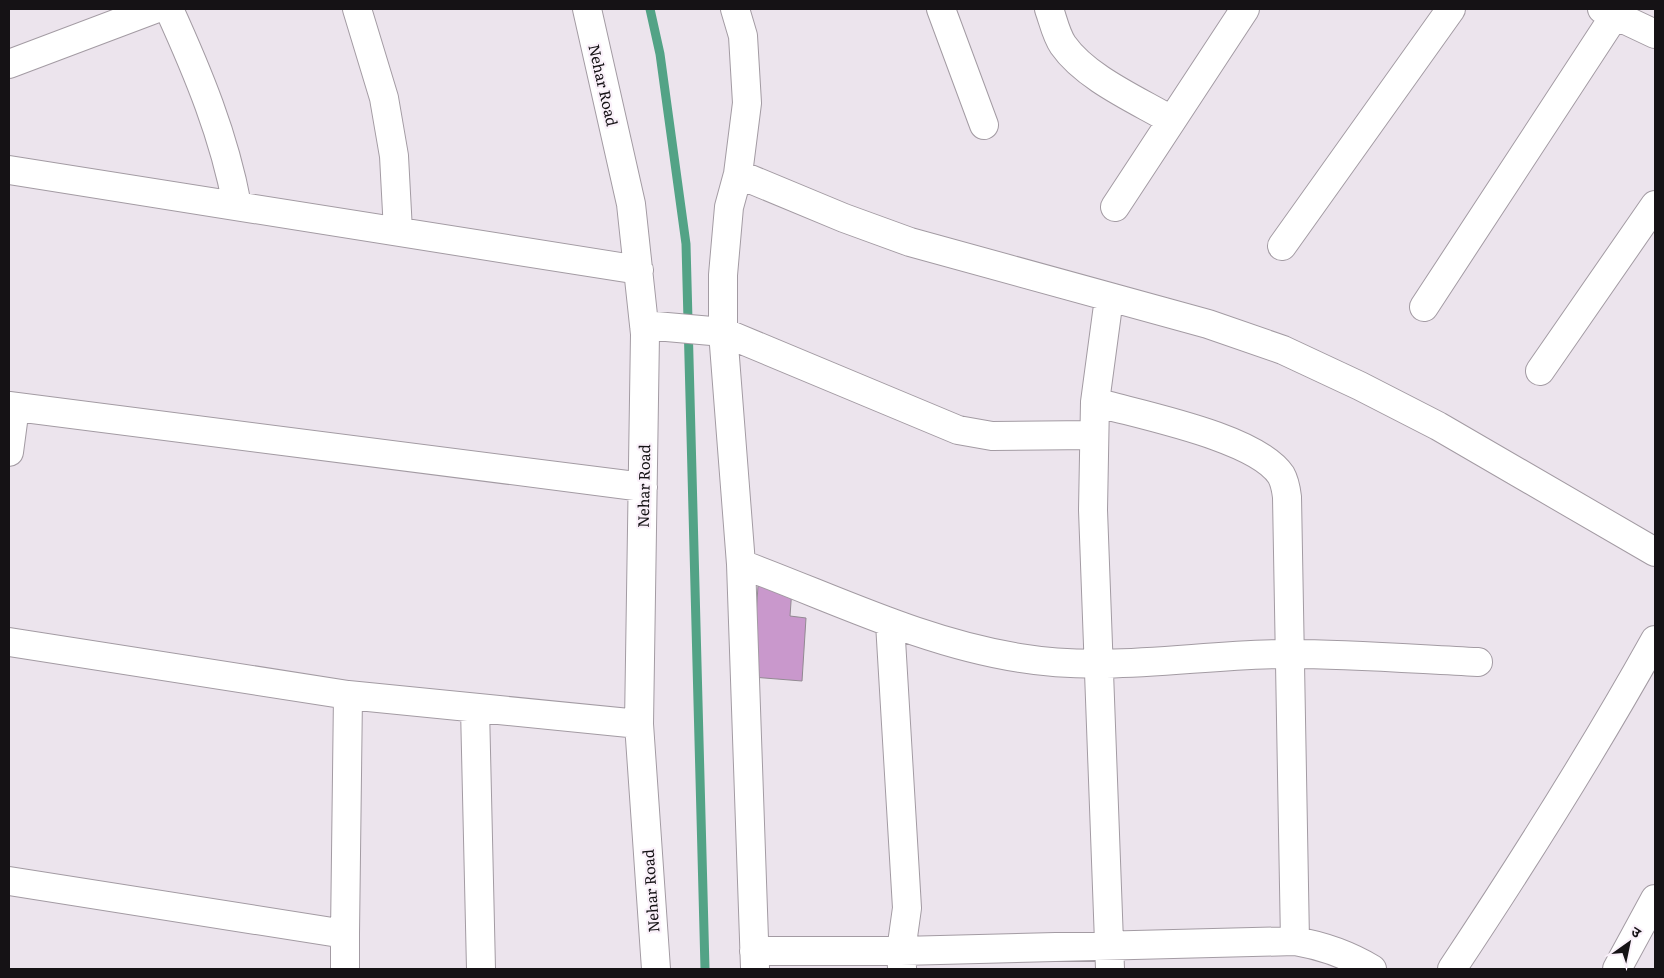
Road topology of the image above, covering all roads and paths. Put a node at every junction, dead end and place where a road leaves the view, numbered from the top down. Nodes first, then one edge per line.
1 (155, 9) edge
2 (169, 9) edge
3 (357, 9) edge
4 (587, 9) edge
5 (735, 9) edge
6 (941, 9) edge
7 (1048, 9) edge
8 (1244, 9) edge
9 (1451, 9) edge
10 (1609, 12) edge
11 (1655, 34) edge
12 (9, 64) edge
13 (1171, 120) junction
14 (984, 125) dead end
15 (9, 170) edge
16 (738, 174) junction
17 (237, 205) junction
18 (1655, 205) edge
19 (1115, 207) dead end
20 (398, 231) junction
21 (1282, 246) dead end
22 (639, 270) junction
23 (1109, 298) junction
24 (1424, 307) dead end
25 (654, 325) junction
26 (711, 331) junction
27 (1540, 372) dead end
28 (1095, 402) junction
29 (12, 406) edge
30 (1093, 435) junction
31 (9, 452) edge
32 (643, 487) junction
33 (1655, 552) edge
34 (741, 564) junction
35 (890, 623) junction
36 (1655, 640) edge
37 (9, 642) edge
38 (1288, 654) junction
39 (1478, 662) dead end
40 (1098, 665) junction
41 (348, 694) junction
42 (475, 708) junction
43 (639, 724) junction
44 (9, 881) edge
45 (1655, 899) edge
46 (345, 934) junction
47 (1295, 941) junction
48 (1110, 958) edge
49 (755, 960) edge
50 (902, 960) edge
51 (345, 969) edge
52 (482, 969) edge
53 (656, 969) edge
54 (1372, 969) edge
55 (1452, 969) edge
56 (1617, 969) edge

1 - 12 street
2 - 17 street
3 - 20 street
4 - 22 street, Nehar Road
5 - 16 street
6 - 14 street
7 - 13 street
8 - 13 street
9 - 21 street
10 - 11 street
10 - 24 street
13 - 19 street
15 - 17 street
16 - 23 street
16 - 26 street
17 - 20 street
18 - 27 street
20 - 22 street
22 - 25 street, Nehar Road
23 - 28 street
23 - 33 street
25 - 26 street
25 - 32 street, Nehar Road
26 - 30 street
26 - 34 street
28 - 30 street
28 - 38 street
29 - 31 street
29 - 32 street
30 - 40 street
32 - 43 street, Nehar Road
34 - 35 street
34 - 49 street
35 - 40 street
35 - 50 street
36 - 55 street
37 - 41 street
38 - 39 street
38 - 40 street
38 - 47 street
40 - 48 street
41 - 42 street
41 - 46 street
42 - 43 street
42 - 52 street
43 - 53 street, Nehar Road
44 - 46 street
45 - 56 street
46 - 51 street
47 - 48 street
47 - 54 street
48 - 50 street
49 - 50 street

